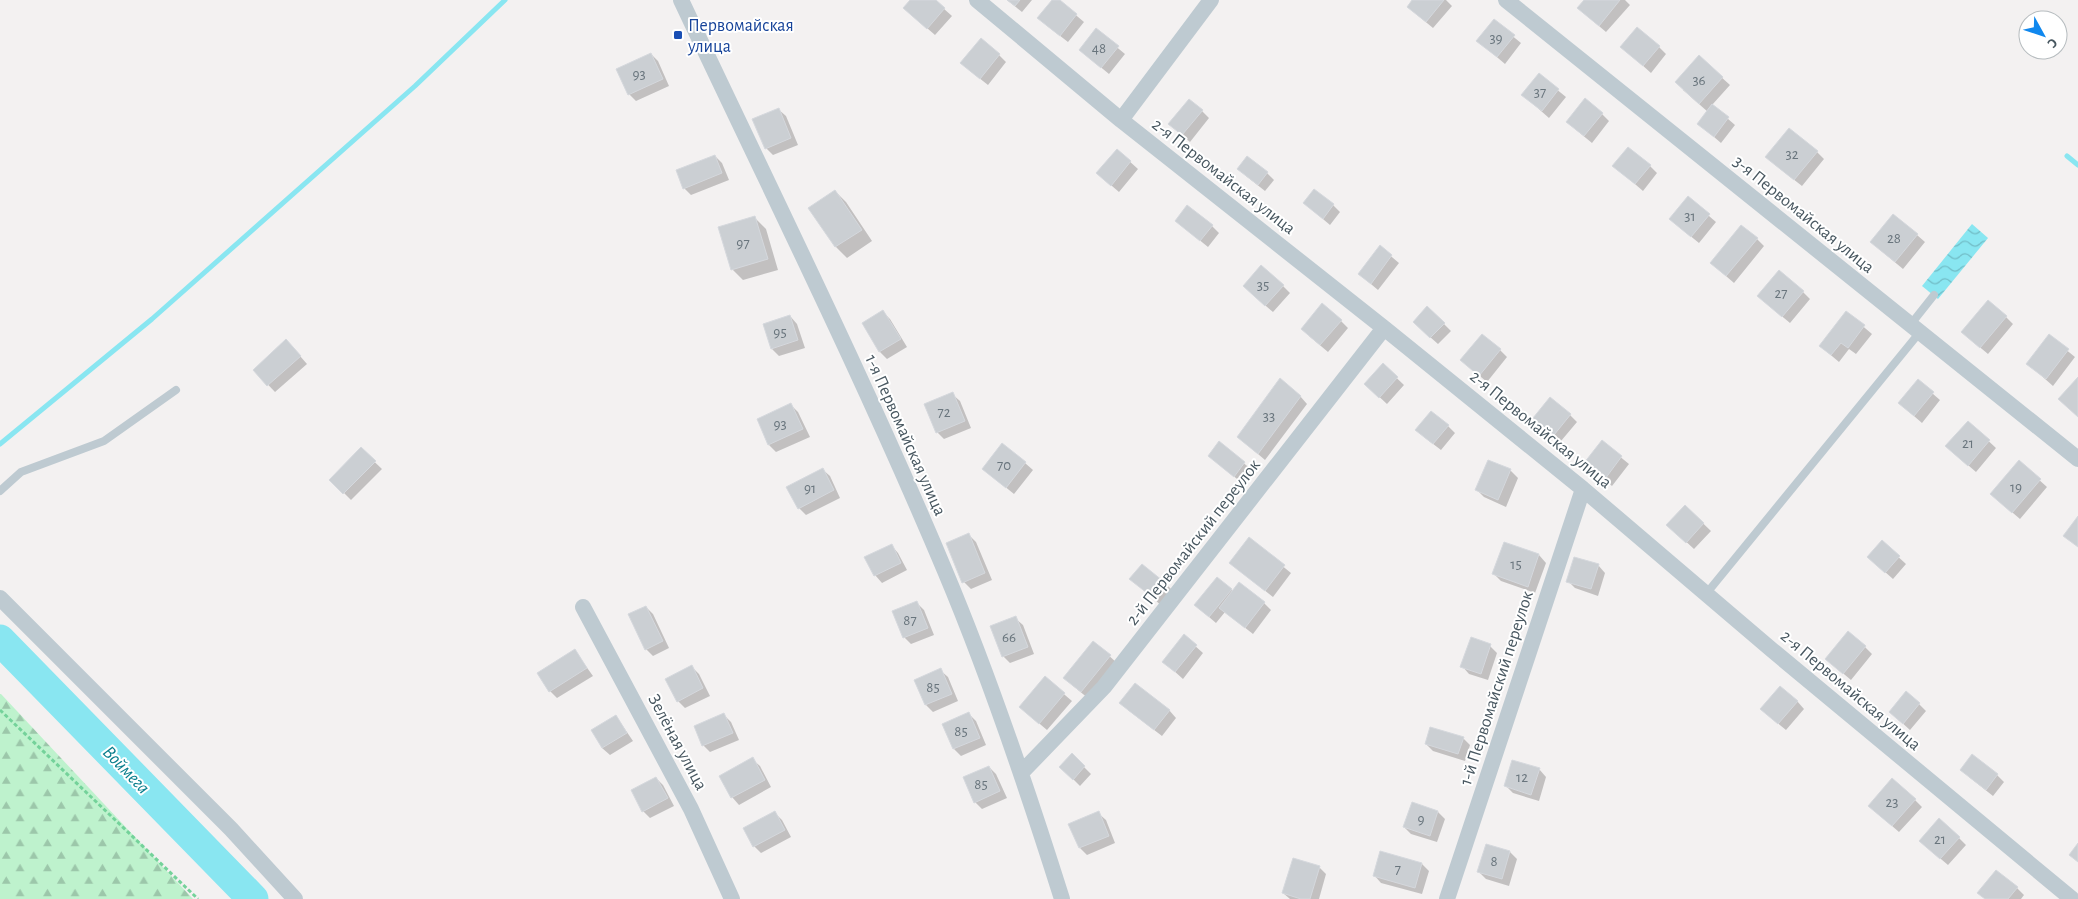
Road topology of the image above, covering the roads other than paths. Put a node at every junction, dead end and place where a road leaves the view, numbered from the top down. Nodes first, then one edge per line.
1 (681, 0) edge
2 (977, 0) edge
3 (1211, 0) edge
4 (1507, 0) edge
5 (1120, 120) junction
6 (1934, 295) dead end
7 (1384, 328) junction
8 (1915, 328) junction
9 (176, 390) dead end
10 (2078, 459) edge
11 (1583, 489) junction
12 (0, 491) edge
13 (1706, 594) junction
14 (0, 598) edge
15 (583, 607) dead end
16 (1022, 772) junction
17 (295, 899) edge
18 (732, 899) edge
19 (1062, 899) edge
20 (1447, 899) edge
21 (2072, 899) edge

1 - 16 street, 1-я Первомайская улица
2 - 5 street, 2-я Первомайская улица
3 - 5 street
4 - 8 street, 3-я Первомайская улица
5 - 7 street, 2-я Первомайская улица
6 - 8 lane
7 - 11 street, 2-я Первомайская улица
7 - 16 street, 2-й Первомайский переулок
8 - 10 street, 3-я Первомайская улица
8 - 13 lane
9 - 12 lane
11 - 13 street, 2-я Первомайская улица
11 - 20 street, 1-й Первомайский переулок
13 - 21 street, 2-я Первомайская улица
14 - 17 street
15 - 18 street, Зелёная улица
16 - 19 street, 1-я Первомайская улица

